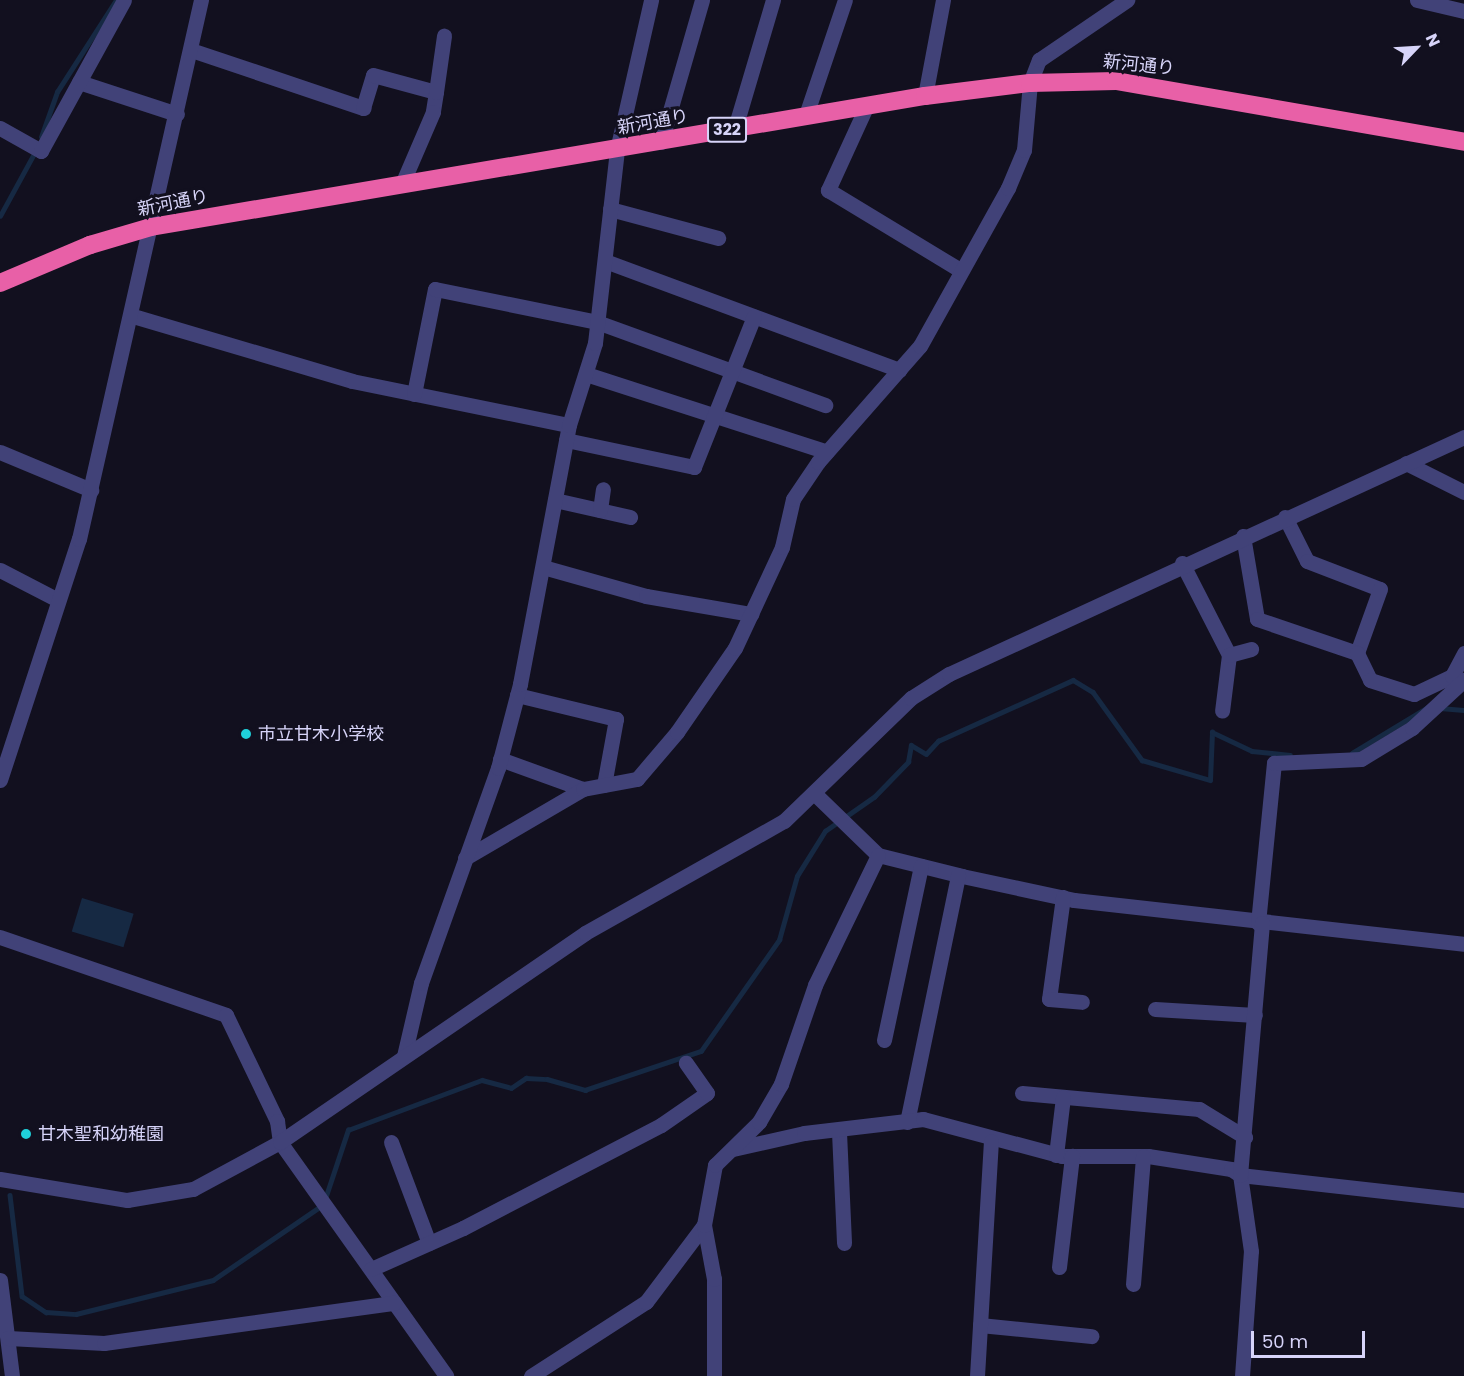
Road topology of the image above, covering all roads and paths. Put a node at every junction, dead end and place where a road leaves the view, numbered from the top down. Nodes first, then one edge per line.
1 (124, 0) edge
2 (201, 0) edge
3 (651, 0) edge
4 (702, 0) edge
5 (772, 0) edge
6 (845, 0) edge
7 (943, 0) edge
8 (1127, 0) edge
9 (1417, 0) edge
10 (1464, 11) edge
11 (444, 36) dead end
12 (191, 50) junction
13 (80, 82) junction
14 (1030, 83) junction
15 (436, 92) junction
16 (925, 96) junction
17 (867, 105) junction
18 (177, 114) junction
19 (806, 115) junction
20 (0, 128) edge
21 (735, 128) junction
22 (661, 142) junction
23 (1464, 142) edge
24 (617, 150) junction
25 (402, 184) junction
26 (610, 209) junction
27 (151, 226) junction
28 (718, 238) dead end
29 (605, 261) junction
30 (960, 270) junction
31 (0, 283) edge
32 (133, 316) junction
33 (754, 316) junction
34 (597, 322) junction
35 (900, 370) junction
36 (586, 374) junction
37 (731, 374) junction
38 (414, 394) junction
39 (825, 405) dead end
40 (714, 416) junction
41 (567, 433) junction
42 (1464, 436) edge
43 (0, 452) edge
44 (827, 453) junction
45 (1406, 463) junction
46 (603, 489) dead end
47 (91, 490) junction
48 (1464, 492) edge
49 (555, 500) junction
50 (600, 510) junction
51 (630, 517) dead end
52 (1285, 517) junction
53 (1243, 536) junction
54 (1182, 563) junction
55 (543, 567) junction
56 (0, 570) edge
57 (58, 600) junction
58 (751, 614) junction
59 (1251, 649) dead end
60 (1357, 653) junction
61 (1464, 653) edge
62 (1229, 655) junction
63 (1464, 680) edge
64 (517, 695) junction
65 (1222, 711) dead end
66 (500, 759) junction
67 (0, 780) edge
68 (604, 785) junction
69 (584, 789) junction
70 (815, 794) junction
71 (878, 855) junction
72 (465, 858) junction
73 (921, 866) junction
74 (958, 875) junction
75 (1063, 897) junction
76 (1260, 923) junction
77 (0, 937) edge
78 (1464, 944) edge
79 (1082, 1002) dead end
80 (1155, 1009) dead end
81 (1255, 1015) junction
82 (884, 1040) dead end
83 (404, 1056) junction
84 (686, 1063) dead end
85 (1022, 1094) dead end
86 (1063, 1097) junction
87 (906, 1122) junction
88 (839, 1132) junction
89 (1245, 1137) junction
90 (991, 1141) junction
91 (280, 1142) junction
92 (391, 1142) dead end
93 (733, 1149) junction
94 (1056, 1155) junction
95 (1072, 1156) junction
96 (1143, 1156) junction
97 (1240, 1175) junction
98 (0, 1179) edge
99 (1464, 1200) edge
100 (704, 1225) junction
101 (429, 1243) junction
102 (844, 1243) dead end
103 (1059, 1267) dead end
104 (371, 1269) junction
105 (0, 1280) edge
106 (1133, 1284) dead end
107 (394, 1303) junction
108 (980, 1325) junction
109 (1091, 1336) dead end
110 (6, 1346) edge
111 (12, 1376) edge
112 (446, 1376) edge
113 (531, 1376) edge
114 (714, 1376) edge
115 (977, 1376) edge
116 (1242, 1376) edge

1 - 13 street
2 - 12 street
3 - 24 street
4 - 22 street
5 - 21 street
6 - 19 street
7 - 16 street
8 - 14 street
9 - 10 street
11 - 15 street
12 - 15 street
12 - 18 street
13 - 18 street
13 - 20 street
14 - 16 highway, 新河通り / 322
14 - 23 highway, 新河通り / 322
14 - 30 street
15 - 25 street
16 - 17 highway, 新河通り / 322
17 - 19 highway, 新河通り / 322
17 - 30 street
18 - 27 street
19 - 21 highway, 新河通り / 322
21 - 22 highway, 新河通り / 322
22 - 24 highway, 新河通り / 322
24 - 25 highway, 新河通り / 322
24 - 26 street
25 - 27 highway, 新河通り / 322
26 - 28 street
26 - 29 street
27 - 31 highway, 新河通り / 322
27 - 32 street
29 - 33 street
29 - 34 street
30 - 35 street
32 - 38 street
32 - 47 street
33 - 35 street
33 - 37 street
34 - 36 street
34 - 37 street
34 - 38 street
35 - 44 street
36 - 40 street
36 - 41 street
37 - 39 street
37 - 40 street
38 - 41 street
40 - 41 street
40 - 44 street
41 - 49 street
42 - 45 street
43 - 47 street
44 - 58 street
45 - 48 street
45 - 52 street
46 - 50 street
47 - 57 street
49 - 50 street
49 - 55 street
50 - 51 street
52 - 53 street
52 - 60 street
53 - 54 street
53 - 60 street
54 - 62 street
54 - 70 street
55 - 58 street
55 - 64 street
56 - 57 street
57 - 67 street
58 - 68 street
59 - 62 street
60 - 61 street
62 - 65 street
63 - 76 street
64 - 66 street
64 - 68 street
66 - 69 street
66 - 72 street
68 - 69 street
69 - 72 street
70 - 71 street
70 - 83 street
71 - 73 street
71 - 93 street
72 - 83 street
73 - 74 street
73 - 82 street
74 - 75 street
74 - 87 street
75 - 76 street
75 - 79 street
76 - 78 street
76 - 81 street
77 - 91 street
80 - 81 street
81 - 89 street
83 - 91 street
84 - 101 street
85 - 86 street
86 - 89 street
86 - 94 street
87 - 88 street
87 - 90 street
88 - 93 street
88 - 102 street
89 - 97 street
90 - 94 street
90 - 108 street
91 - 98 street
91 - 104 street
92 - 101 street
93 - 100 street
94 - 95 street
95 - 96 street
95 - 103 street
96 - 97 street
96 - 106 street
97 - 99 street
97 - 116 street
100 - 113 street
100 - 114 street
101 - 104 street
104 - 107 street
105 - 110 street
107 - 110 street
107 - 112 street
108 - 109 street
108 - 115 street
110 - 111 street

